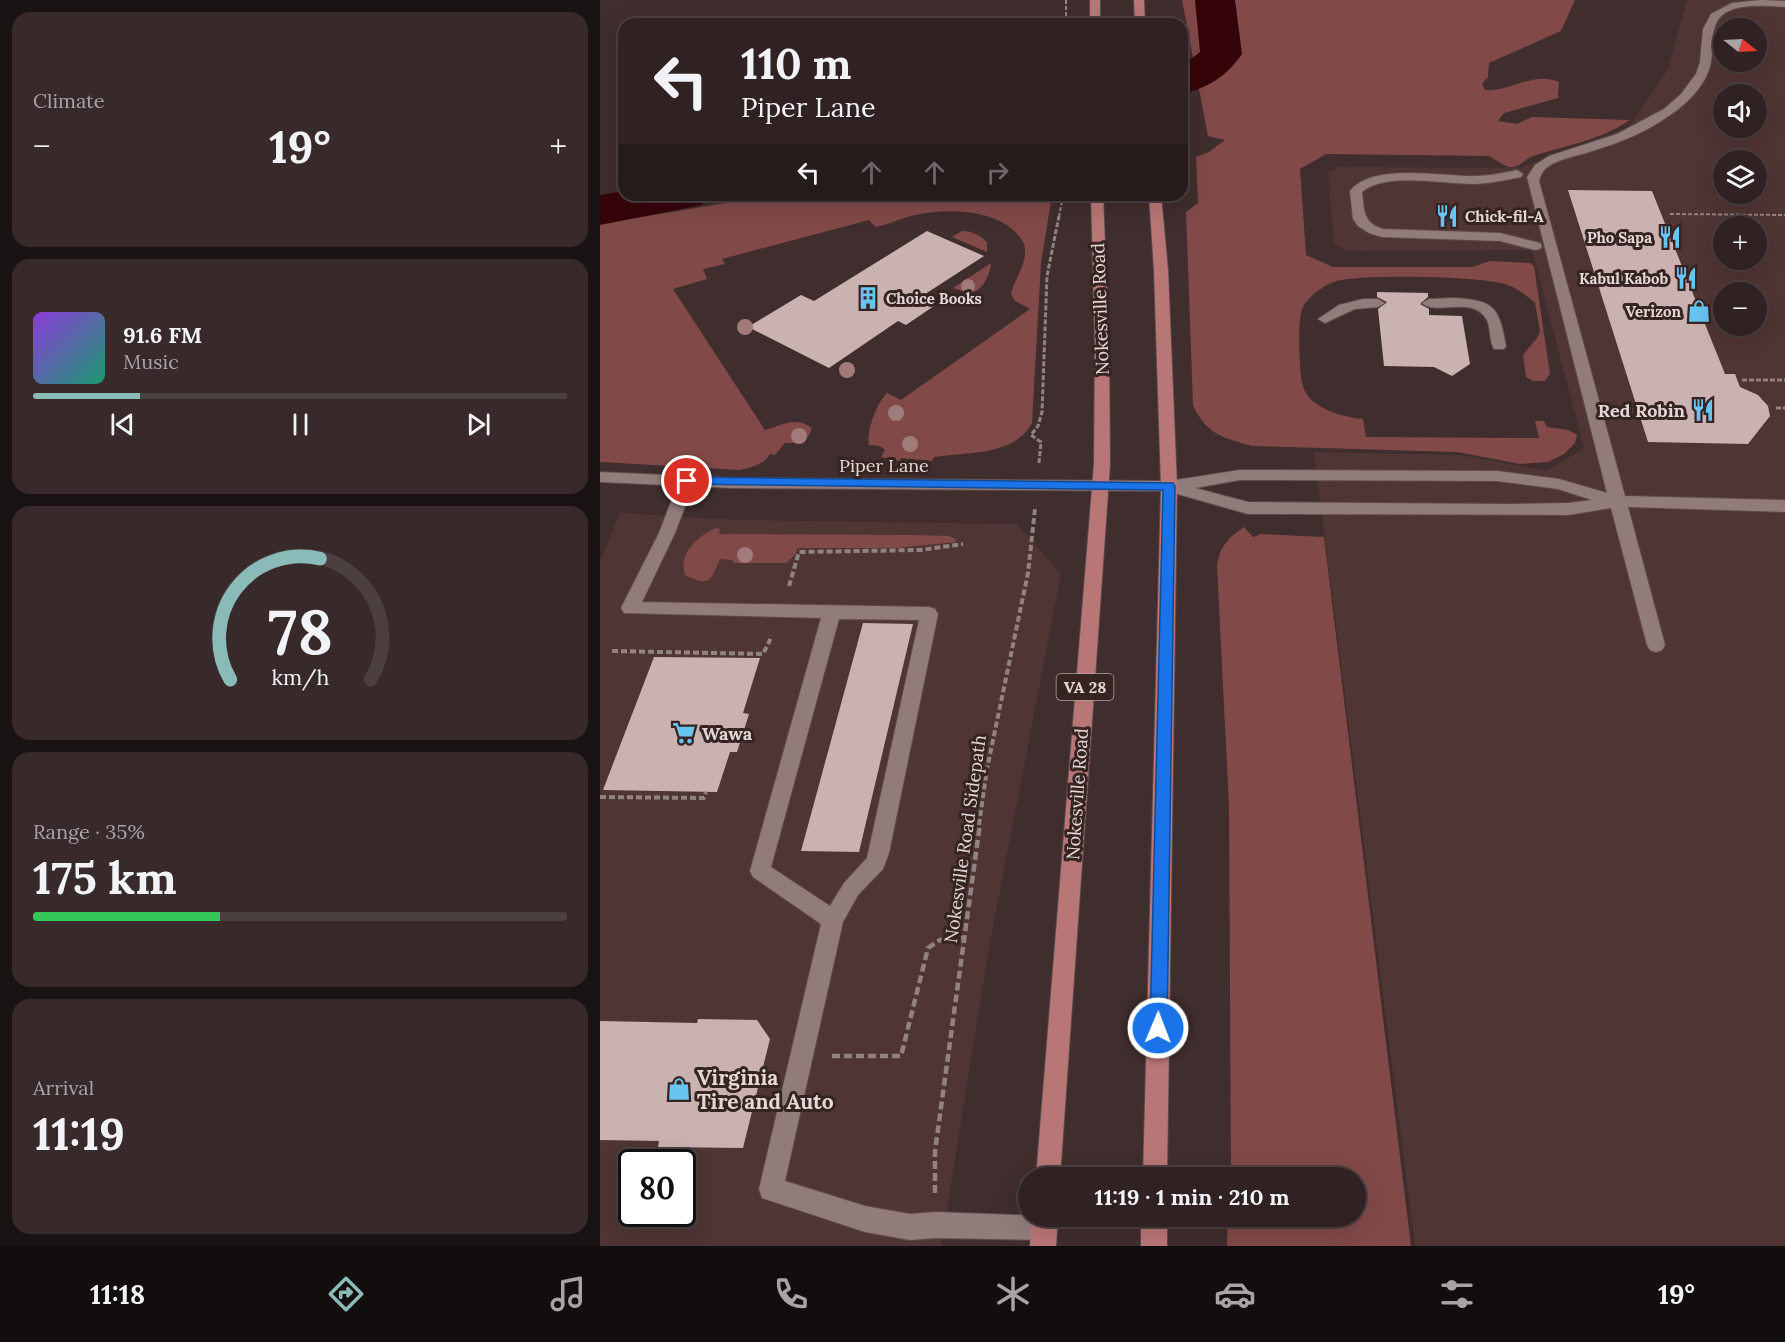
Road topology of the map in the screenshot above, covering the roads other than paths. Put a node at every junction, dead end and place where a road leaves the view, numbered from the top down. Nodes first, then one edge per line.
1 (1095, 0) edge
2 (1139, 0) edge
3 (1785, 4) edge
4 (1095, 18) edge
5 (1140, 18) edge
6 (1517, 174) dead end
7 (1096, 201) edge
8 (1155, 201) edge
9 (1535, 246) dead end
10 (1378, 303) dead end
11 (1429, 303) dead end
12 (1325, 319) dead end
13 (1499, 346) dead end
14 (600, 477) edge
15 (687, 481) junction
16 (1100, 485) junction
17 (1169, 486) junction
18 (1618, 501) junction
19 (1785, 506) edge
20 (832, 612) junction
21 (1656, 645) dead end
22 (833, 920) junction
23 (1049, 1167) edge
24 (1155, 1167) edge
25 (1154, 1227) edge
26 (1044, 1230) edge
27 (1154, 1246) edge

1 - 4 highway
2 - 5 highway
3 - 18 street
6 - 9 street
7 - 16 highway, Nokesville Road / VA 28
8 - 17 highway
10 - 12 street
11 - 13 street
14 - 15 street, Piper Lane
15 - 16 street, Piper Lane
15 - 20 street
16 - 17 street, Piper Lane
16 - 23 highway, Nokesville Road / VA 28
17 - 18 street
17 - 18 street
17 - 24 highway
18 - 19 street
18 - 21 street
20 - 22 street
20 - 22 street
22 - 26 street
25 - 27 highway

